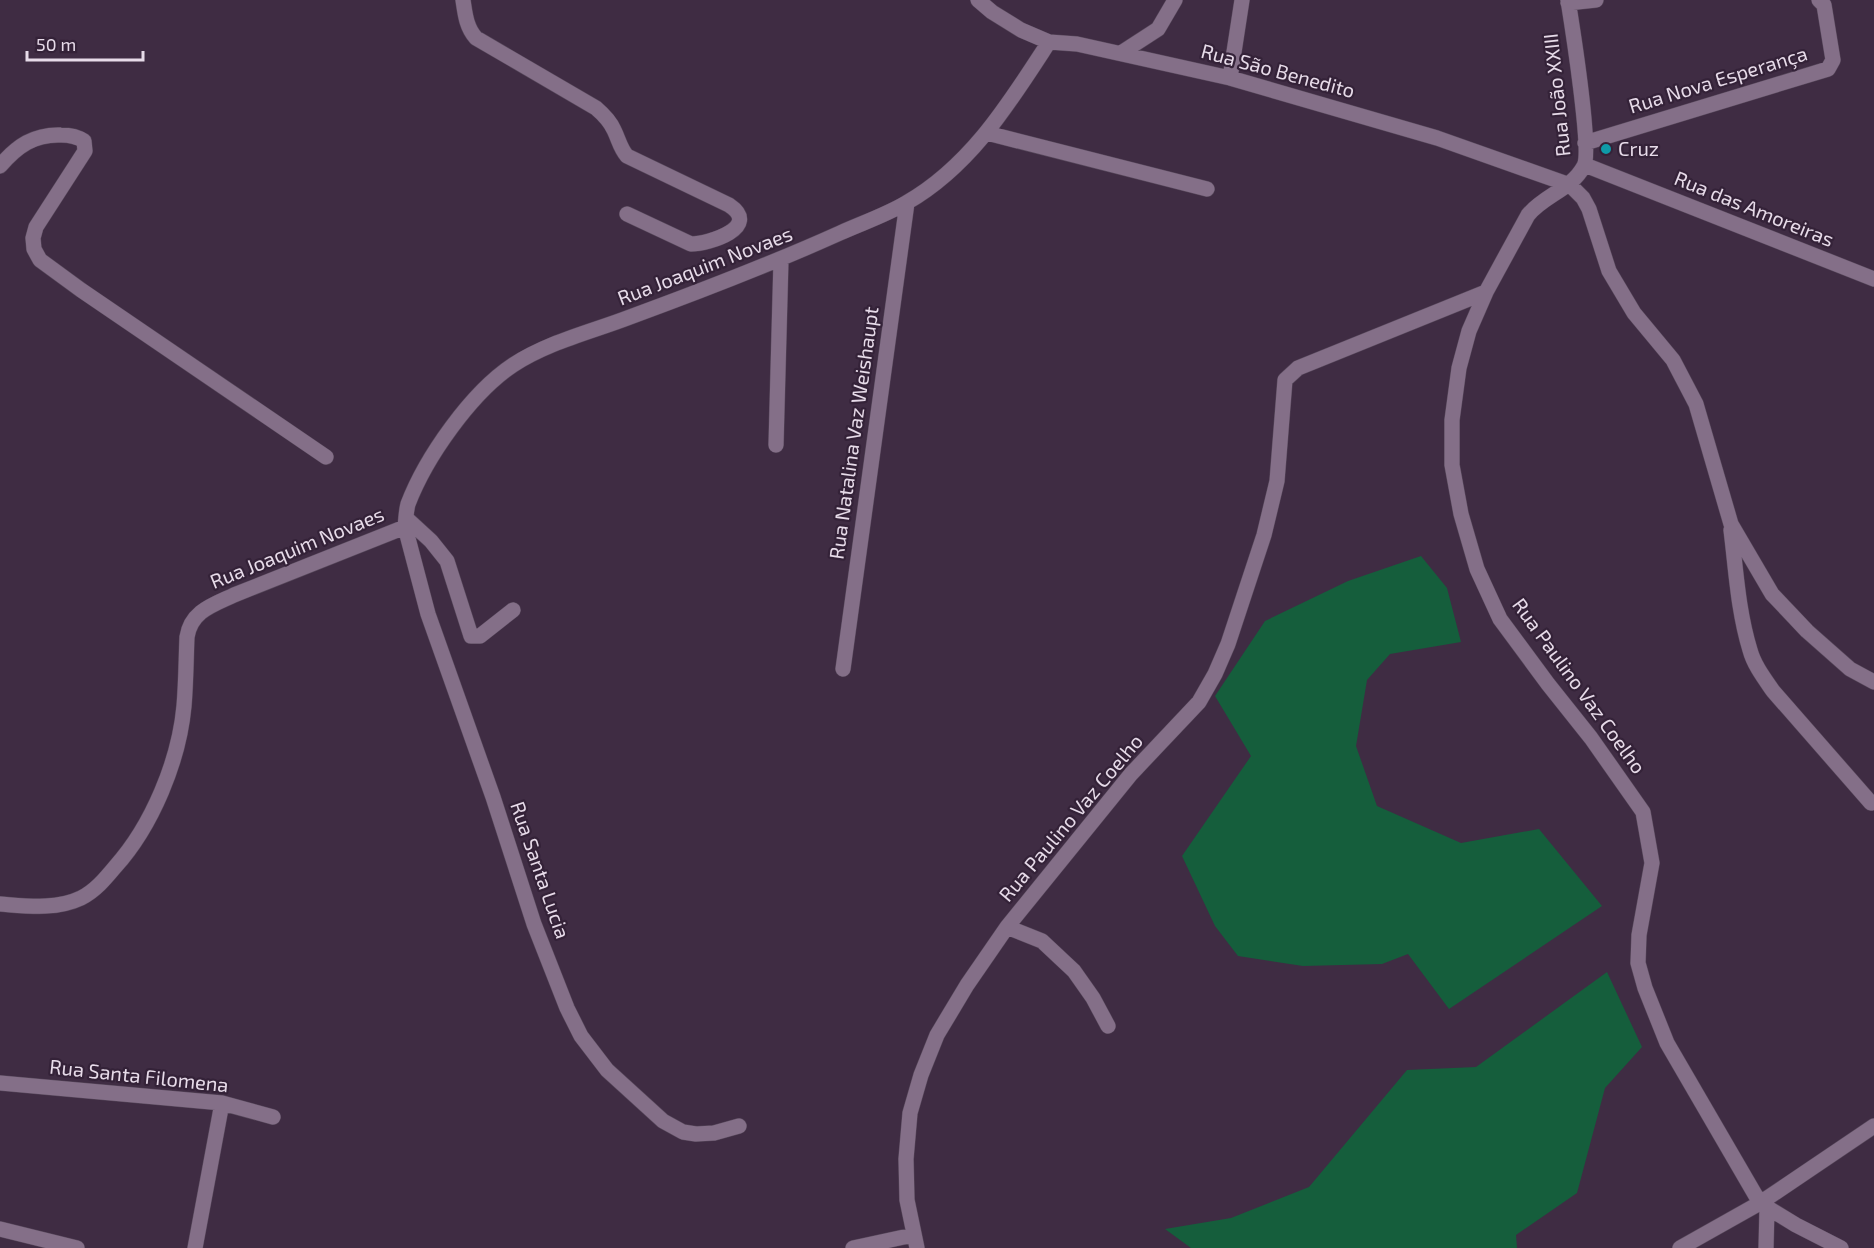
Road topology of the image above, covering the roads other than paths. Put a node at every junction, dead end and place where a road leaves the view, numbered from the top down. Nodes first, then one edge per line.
1 (463, 0) edge
2 (978, 0) edge
3 (1175, 0) edge
4 (1242, 0) edge
5 (1596, 0) edge
6 (1819, 0) edge
7 (1568, 2) edge
8 (1049, 42) junction
9 (1121, 53) junction
10 (1230, 78) junction
11 (987, 133) junction
12 (1586, 143) junction
13 (1585, 165) junction
14 (0, 166) edge
15 (1570, 185) junction
16 (1208, 189) dead end
17 (907, 203) junction
18 (627, 214) dead end
19 (781, 260) junction
20 (1874, 279) edge
21 (1486, 292) junction
22 (776, 445) dead end
23 (326, 457) dead end
24 (405, 522) junction
25 (1731, 524) junction
26 (513, 610) dead end
27 (843, 669) dead end
28 (1874, 682) edge
29 (1871, 804) dead end
30 (0, 904) edge
31 (1007, 927) junction
32 (1108, 1026) dead end
33 (0, 1083) edge
34 (222, 1103) junction
35 (273, 1117) dead end
36 (739, 1126) dead end
37 (1874, 1126) edge
38 (1763, 1206) junction
39 (0, 1228) edge
40 (915, 1242) edge
41 (77, 1248) edge
42 (195, 1248) edge
43 (853, 1248) edge
44 (1680, 1248) edge
45 (1766, 1248) edge
46 (1840, 1248) edge

1 - 18 street
2 - 8 street, Rua São Benedito
3 - 9 street
4 - 10 street
5 - 7 street
6 - 12 street, Rua Nova Esperança
7 - 12 street, Rua João XXIII
8 - 9 street, Rua São Benedito
8 - 11 street, Rua Joaquim Novaes
9 - 10 street, Rua São Benedito
10 - 15 street, Rua São Benedito
11 - 16 street
11 - 17 street, Rua Joaquim Novaes
12 - 13 street, Rua João XXIII
13 - 15 street, Rua João XXIII
13 - 20 street, Rua das Amoreiras
14 - 23 street
15 - 21 street, Rua João XXIII
15 - 25 street
17 - 19 street, Rua Joaquim Novaes
17 - 27 street, Rua Natalina Vaz Weishaupt
19 - 22 street
19 - 24 street, Rua Joaquim Novaes
21 - 31 street, Rua Paulino Vaz Coelho
21 - 38 street, Rua Paulino Vaz Coelho
24 - 26 street
24 - 30 street, Rua Joaquim Novaes
24 - 36 street, Rua Santa Lucia
25 - 28 street
25 - 29 street
31 - 32 street
31 - 40 street, Rua Paulino Vaz Coelho
33 - 34 street, Rua Santa Filomena
34 - 35 street, Rua Santa Filomena
34 - 42 street
37 - 38 street
38 - 44 street
38 - 45 street
38 - 46 street
39 - 41 street
40 - 43 street

